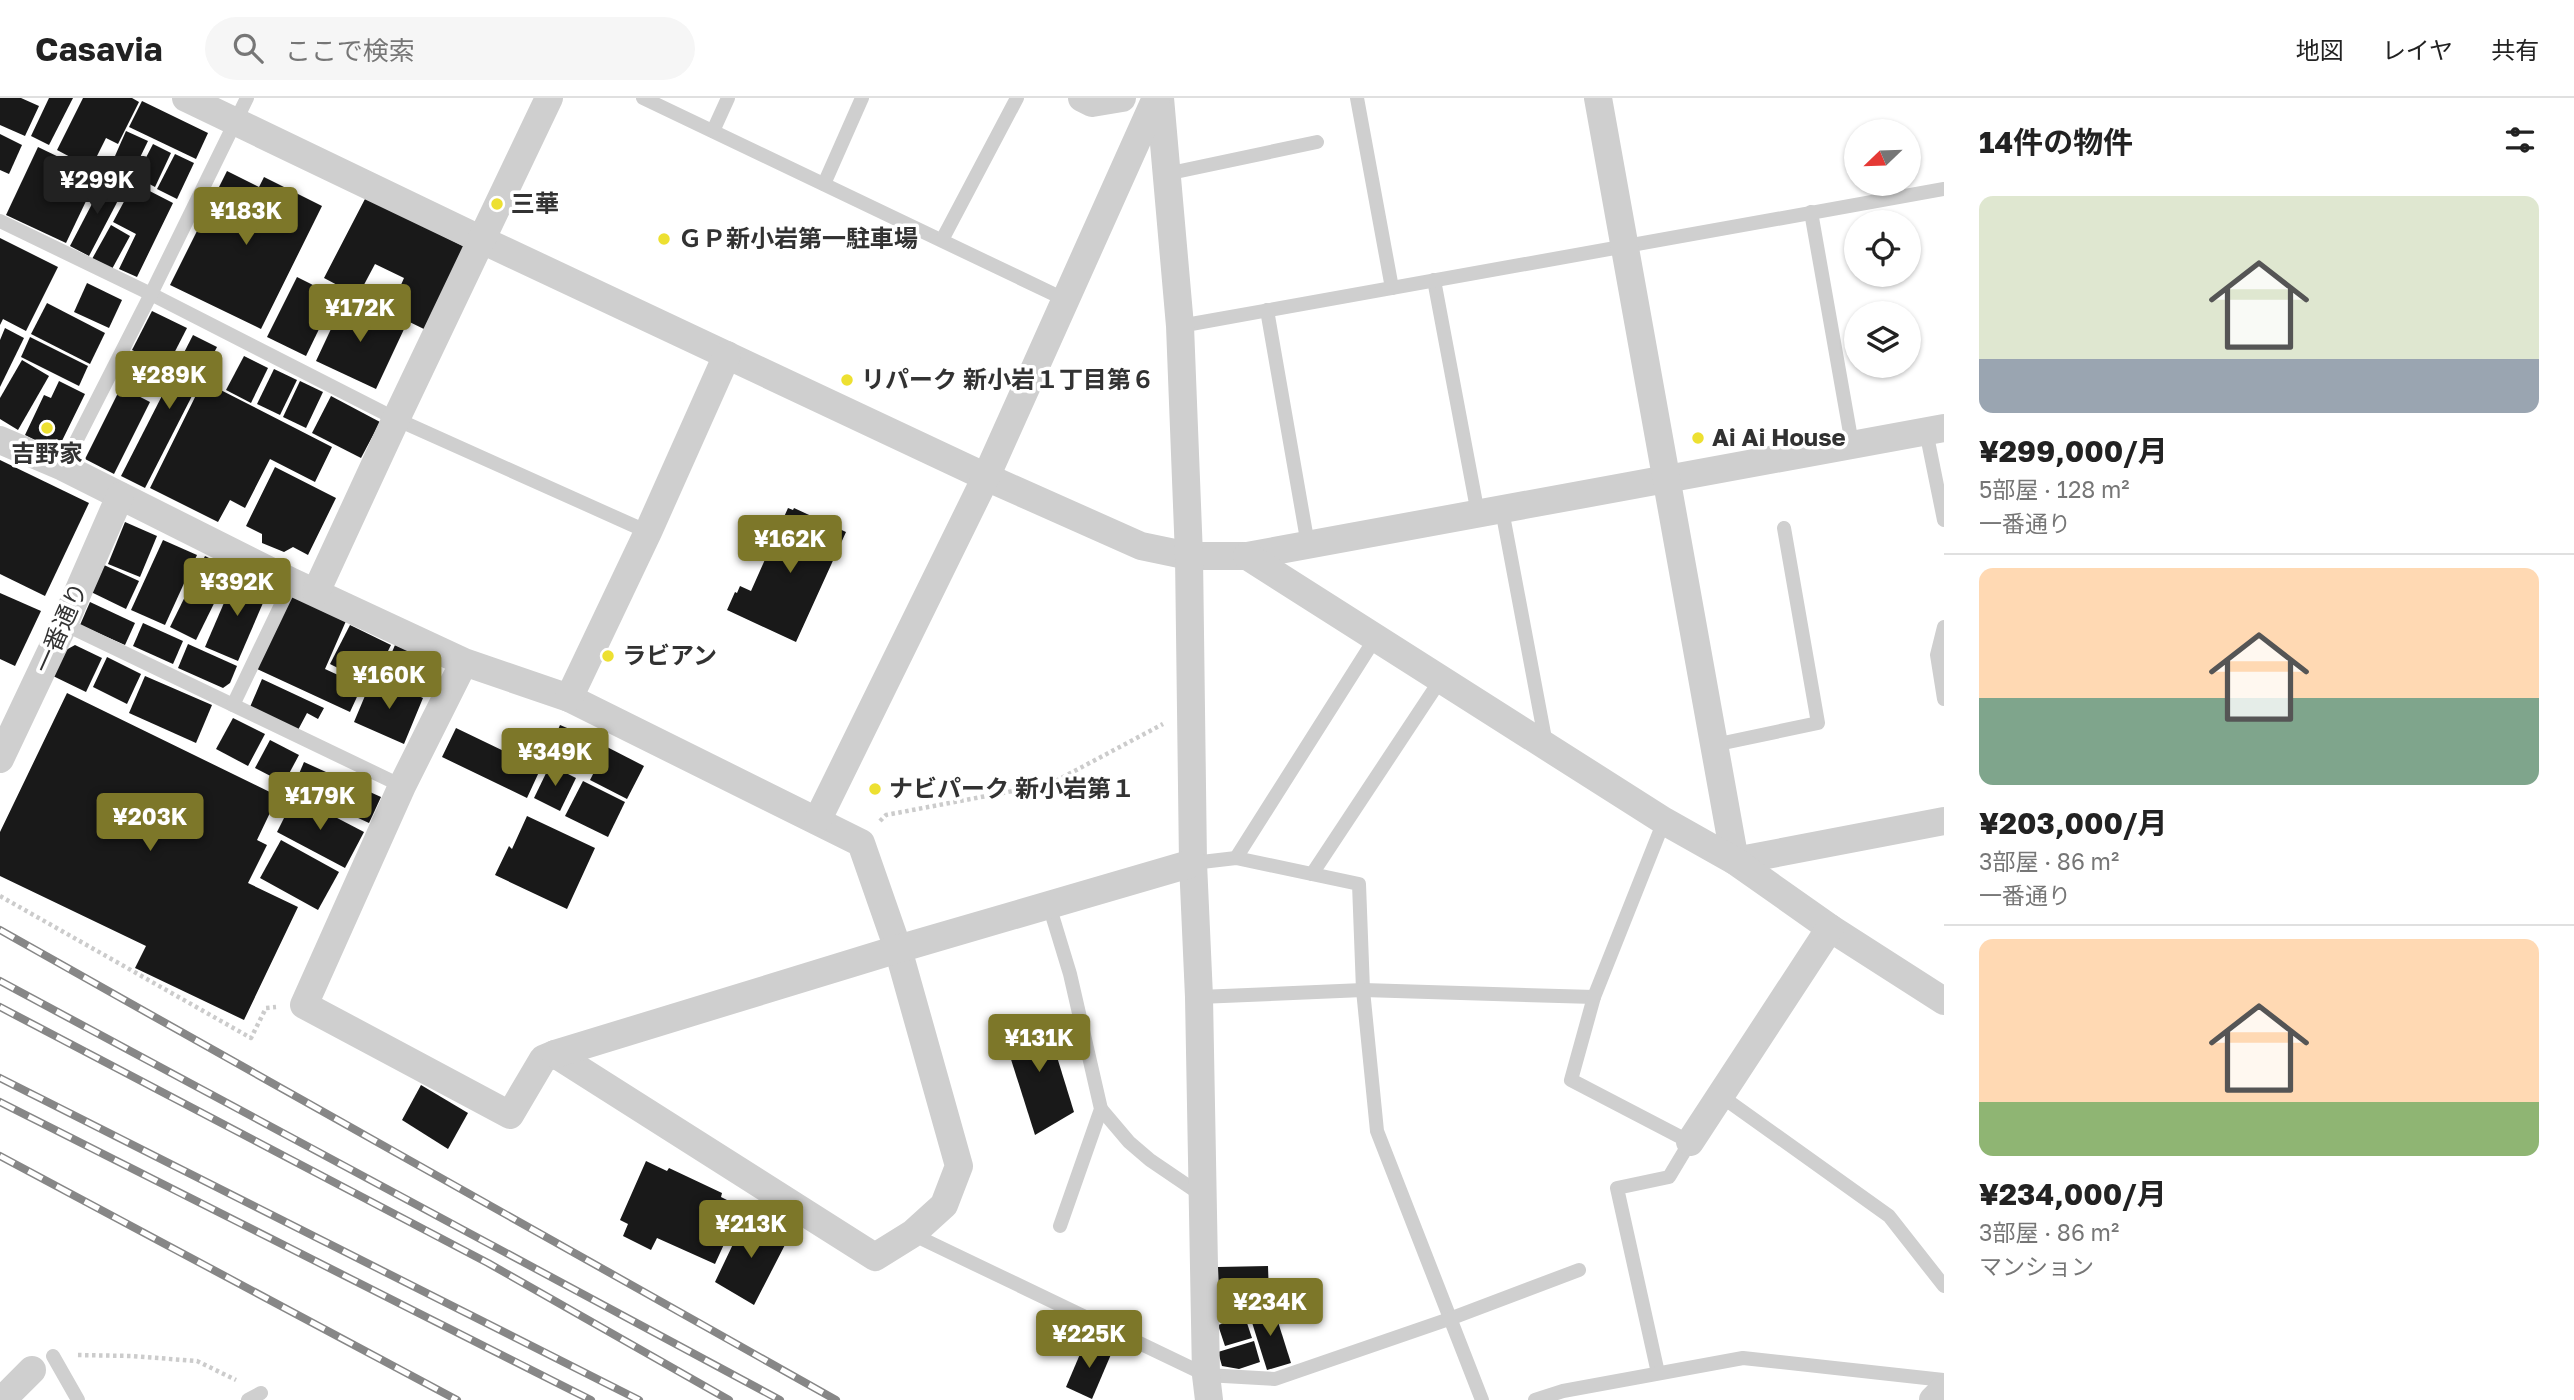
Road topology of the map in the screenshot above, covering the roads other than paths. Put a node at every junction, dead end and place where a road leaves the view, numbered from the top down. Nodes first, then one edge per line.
1 (186, 98) edge
2 (549, 98) edge
3 (643, 98) edge
4 (728, 98) edge
5 (862, 98) edge
6 (1017, 98) edge
7 (1082, 98) edge
8 (1122, 98) edge
9 (1158, 98) edge
10 (1357, 98) edge
11 (1598, 98) edge
12 (241, 110) edge
13 (713, 131) junction
14 (1317, 142) dead end
15 (1166, 174) junction
16 (824, 184) junction
17 (1944, 188) edge
18 (1811, 212) junction
19 (0, 221) edge
20 (482, 240) junction
21 (942, 240) junction
22 (1625, 246) junction
23 (1434, 280) junction
24 (1392, 288) junction
25 (151, 294) junction
26 (1066, 300) junction
27 (1267, 310) junction
28 (1180, 326) junction
29 (727, 355) junction
30 (396, 419) junction
31 (1935, 430) edge
32 (0, 440) edge
33 (1853, 444) junction
34 (63, 467) junction
35 (986, 477) junction
36 (1667, 480) junction
37 (120, 496) junction
38 (1490, 512) junction
39 (1944, 520) edge
40 (1784, 527) dead end
41 (648, 532) junction
42 (1308, 545) junction
43 (1189, 556) junction
44 (1247, 556) junction
45 (304, 587) junction
46 (64, 624) junction
47 (1944, 627) edge
48 (1376, 637) junction
49 (464, 662) junction
50 (1441, 679) junction
51 (569, 698) junction
52 (1944, 699) edge
53 (233, 705) junction
54 (1714, 745) junction
55 (1546, 746) junction
56 (0, 759) edge
57 (402, 786) junction
58 (818, 819) junction
59 (1664, 821) junction
60 (1944, 821) edge
61 (1236, 858) junction
62 (1735, 861) junction
63 (1193, 863) junction
64 (1312, 874) junction
65 (1049, 905) junction
66 (1830, 928) junction
67 (898, 949) junction
68 (1363, 990) junction
69 (1199, 997) junction
70 (1594, 997) junction
71 (1944, 1001) edge
72 (555, 1054) junction
73 (1721, 1096) junction
74 (1101, 1109) junction
75 (1690, 1142) junction
76 (1203, 1196) junction
77 (1060, 1226) dead end
78 (912, 1234) junction
79 (1579, 1270) dead end
80 (1944, 1286) edge
81 (1452, 1318) junction
82 (42, 1363) joint
83 (1658, 1373) junction
84 (1944, 1380) edge
85 (1208, 1387) edge
86 (1944, 1389) edge
87 (1565, 1395) edge
88 (2, 1400) edge
89 (78, 1400) edge
90 (1482, 1400) edge
91 (1535, 1400) edge
92 (1933, 1400) edge

1 - 12 street
2 - 20 street
3 - 13 lane
4 - 13 lane
5 - 16 lane
6 - 21 lane
7 - 8 street
9 - 15 street
9 - 26 street
10 - 24 lane
11 - 22 street
12 - 20 street
12 - 25 lane
13 - 16 lane
14 - 15 lane
15 - 28 street
16 - 21 lane
17 - 18 lane
18 - 22 lane
18 - 33 lane
19 - 25 lane
20 - 29 street
20 - 30 street
21 - 26 lane
22 - 23 lane
22 - 36 street
23 - 24 lane
23 - 38 lane
24 - 27 lane
25 - 30 lane
25 - 34 lane
26 - 35 street
27 - 28 lane
27 - 42 lane
28 - 43 street
29 - 35 street
29 - 41 street
30 - 41 lane
30 - 45 street
31 - 33 street
31 - 39 lane
32 - 34 street
33 - 36 street
34 - 37 street
35 - 43 street
35 - 58 street
36 - 38 street
36 - 54 street
37 - 45 street
37 - 46 street, 一番通り
38 - 42 street
38 - 55 lane
40 - 54 lane
41 - 51 street
42 - 44 street
43 - 44 street
43 - 63 street
44 - 48 street
45 - 49 street
45 - 53 lane
46 - 53 lane
46 - 56 street, 一番通り
47 - 52 lane
48 - 50 street
48 - 61 lane
49 - 51 street
49 - 57 street
50 - 55 street
50 - 64 lane
51 - 58 street
53 - 57 lane
54 - 62 street
55 - 59 street
57 - 72 street
58 - 67 street
59 - 62 street
59 - 70 lane
60 - 62 street
61 - 63 lane
61 - 64 lane
62 - 66 street
63 - 65 street
63 - 69 street
64 - 68 lane
65 - 67 street
65 - 74 lane
66 - 71 street
66 - 73 street
67 - 72 street
67 - 78 street
68 - 69 lane
68 - 70 lane
68 - 81 lane
69 - 76 street
70 - 75 lane
72 - 78 street
73 - 75 street
73 - 80 lane
74 - 76 lane
74 - 77 lane
75 - 83 lane
76 - 85 street
78 - 85 lane
79 - 81 lane
81 - 85 lane
81 - 90 lane
82 - 88 street
82 - 89 lane
83 - 84 lane
83 - 87 lane
86 - 92 street
87 - 91 lane

